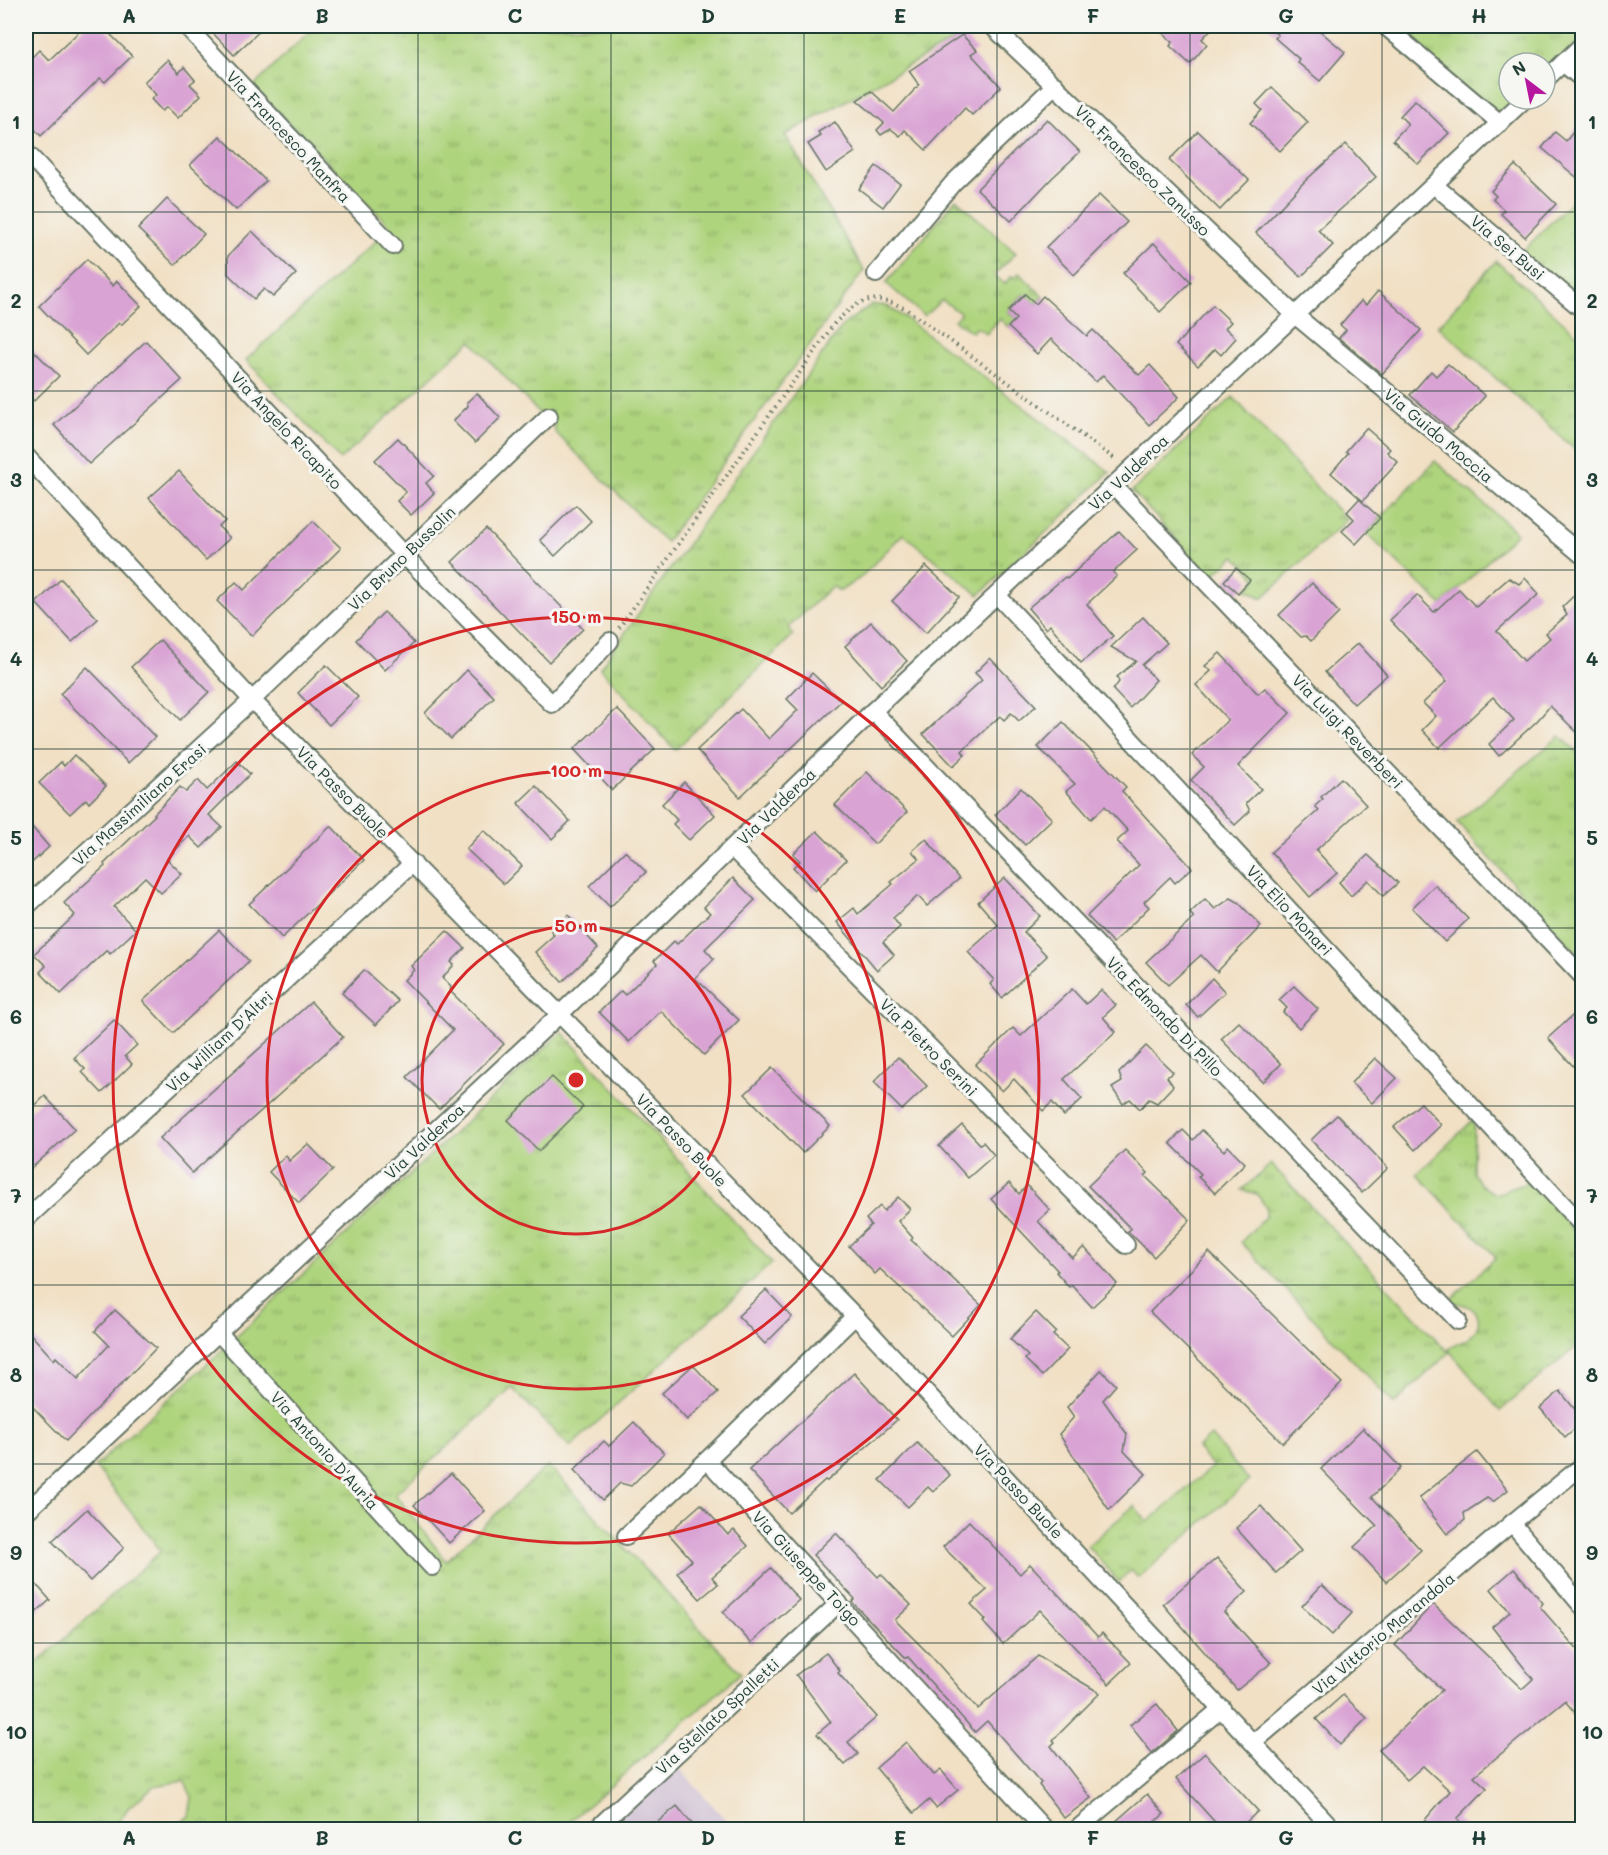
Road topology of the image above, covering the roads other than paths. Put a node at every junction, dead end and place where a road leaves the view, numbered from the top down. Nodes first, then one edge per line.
1 (186, 26) edge
2 (992, 26) edge
3 (1385, 26) edge
4 (1582, 45) edge
5 (1563, 63) junction
6 (1557, 69) edge
7 (1582, 79) edge
8 (1055, 85) junction
9 (1512, 111) edge
10 (1500, 123) junction
11 (26, 152) edge
12 (1434, 185) junction
13 (393, 246) dead end
14 (876, 274) dead end
15 (1582, 309) edge
16 (1294, 315) junction
17 (549, 416) dead end
18 (26, 456) edge
19 (1114, 486) junction
20 (404, 555) junction
21 (1582, 555) edge
22 (997, 595) junction
23 (610, 641) road end
24 (252, 700) junction
25 (873, 711) junction
26 (733, 849) junction
27 (413, 863) junction
28 (26, 907) edge
29 (1582, 976) edge
30 (559, 1015) junction
31 (26, 1219) edge
32 (1582, 1225) edge
33 (1126, 1245) dead end
34 (855, 1316) junction
35 (1458, 1321) dead end
36 (219, 1332) junction
37 (707, 1460) junction
38 (1582, 1466) edge
39 (26, 1512) edge
40 (1512, 1523) junction
41 (626, 1536) dead end
42 (432, 1567) dead end
43 (839, 1602) junction
44 (1582, 1606) edge
45 (1222, 1708) junction
46 (1254, 1742) junction
47 (595, 1830) edge
48 (1045, 1830) edge
49 (1076, 1830) edge
50 (1334, 1830) edge

1 - 13 street, Via Francesco Manfra
2 - 8 street, Via Francesco Zanusso
3 - 10 street
4 - 5 street
5 - 6 street
5 - 7 street
8 - 14 street
8 - 16 street, Via Francesco Zanusso
9 - 10 street, Via Valderoa
10 - 12 street, Via Valderoa
11 - 20 street, Via Angelo Ricapito
12 - 15 street, Via Sei Busi
12 - 16 street, Via Valderoa
16 - 19 street, Via Valderoa
16 - 21 street, Via Guido Moccia
17 - 20 street, Via Bruno Bussolin
18 - 24 street, Via Passo Buole
19 - 22 street, Via Valderoa
19 - 29 street, Via Luigi Reverberi
20 - 23 street, Via Angelo Ricapito
20 - 24 street, Via Bruno Bussolin
22 - 25 street, Via Valderoa
22 - 32 street, Via Elio Monari
24 - 27 street, Via Passo Buole
24 - 28 street, Via Massimiliano Erasi
25 - 26 street, Via Valderoa
25 - 35 street, Via Edmondo Di Pillo
26 - 30 street, Via Valderoa
26 - 33 street, Via Pietro Serini
27 - 30 street, Via Passo Buole
27 - 31 street, Via William D'Altri
30 - 34 street, Via Passo Buole
30 - 36 street, Via Valderoa
34 - 37 street
34 - 45 street, Via Passo Buole
36 - 39 street, Via Valderoa
36 - 42 street, Via Antonio D'Auria
37 - 41 street
37 - 43 street, Via Giuseppe Toigo
38 - 40 street, Via Vittorio Marandola
40 - 44 street
40 - 46 street, Via Vittorio Marandola
43 - 47 street, Via Stellato Spalletti
43 - 48 street, Via Giuseppe Toigo
45 - 46 street, Via Passo Buole
45 - 49 street
46 - 50 street, Via Passo Buole

